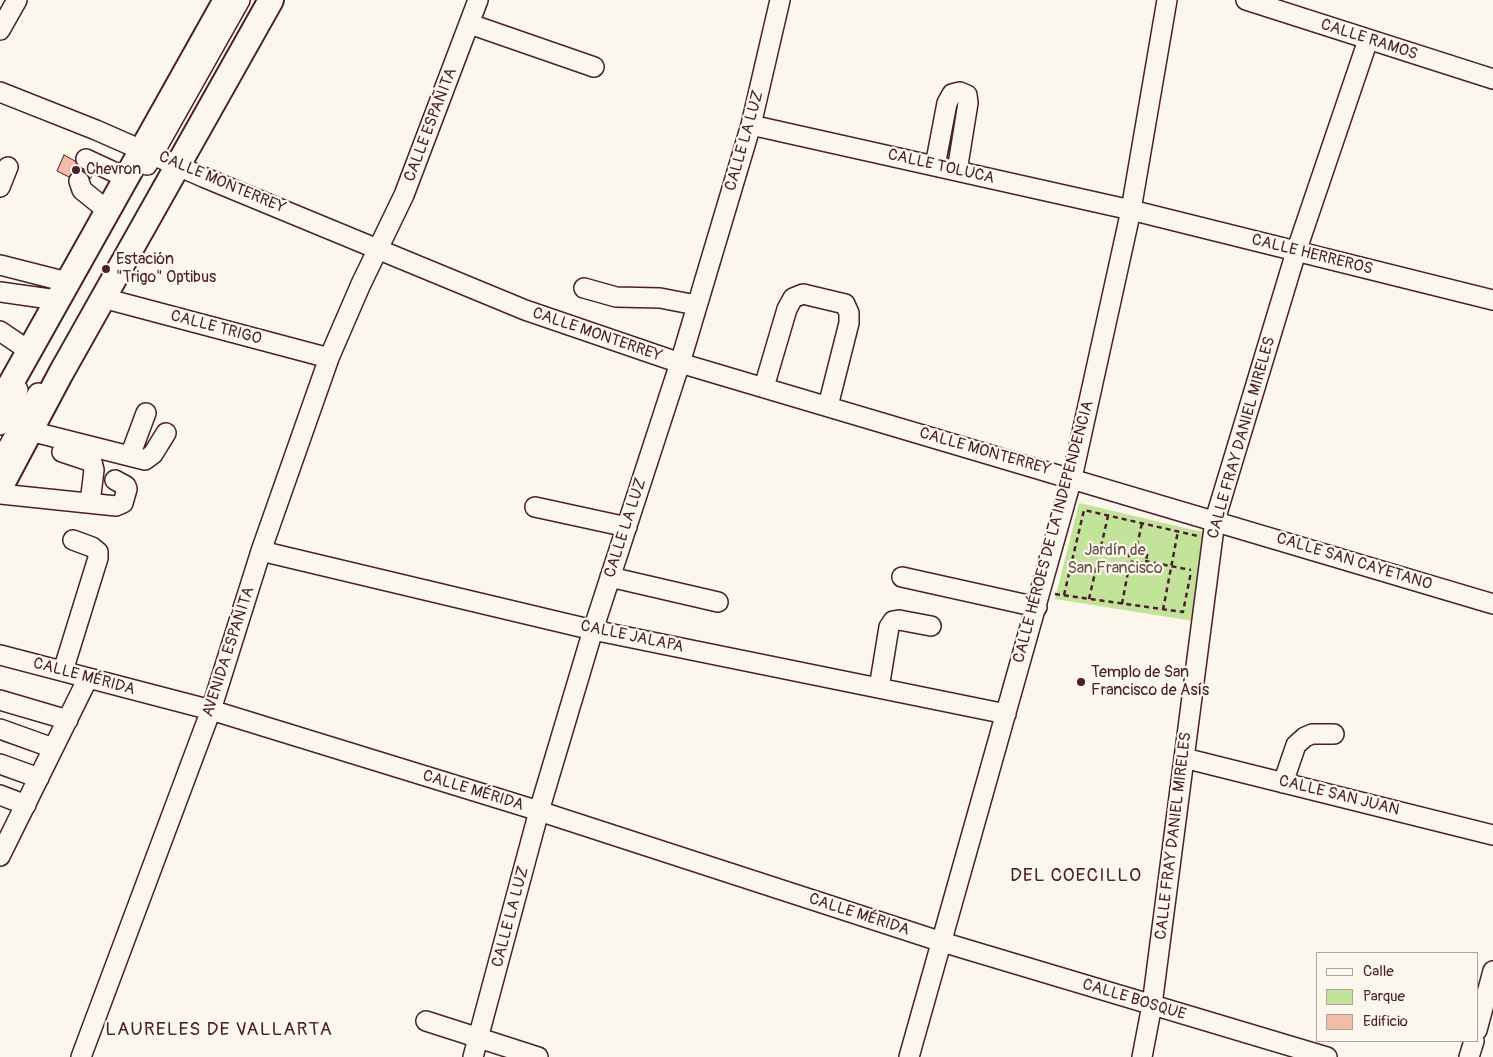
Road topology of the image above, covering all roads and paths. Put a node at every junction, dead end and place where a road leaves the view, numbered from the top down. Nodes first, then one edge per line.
1 (17, 0) edge
2 (226, 0) edge
3 (240, 0) edge
4 (259, 0) edge
5 (271, 0) edge
6 (478, 0) edge
7 (780, 0) edge
8 (1167, 0) edge
9 (1246, 0) edge
10 (470, 24) junction
11 (0, 30) edge
12 (1368, 40) junction
13 (594, 67) dead end
14 (1493, 78) edge
15 (0, 92) edge
16 (751, 125) junction
17 (96, 130) junction
18 (161, 158) junction
19 (935, 166) junction
20 (8, 167) dead end
21 (83, 168) junction
22 (957, 171) junction
23 (127, 178) junction
24 (0, 187) edge
25 (1131, 210) junction
26 (108, 212) junction
27 (380, 249) junction
28 (1296, 252) junction
29 (0, 265) edge
30 (584, 288) dead end
31 (62, 291) junction
32 (0, 292) edge
33 (103, 298) junction
34 (1493, 300) edge
35 (696, 306) junction
36 (0, 331) edge
37 (28, 350) junction
38 (330, 358) junction
39 (680, 363) junction
40 (764, 388) junction
41 (0, 403) edge
42 (828, 406) junction
43 (146, 413) dead end
44 (0, 425) edge
45 (166, 433) dead end
46 (27, 436) junction
47 (130, 456) junction
48 (1072, 478) junction
49 (115, 480) dead end
50 (1, 481) edge
51 (90, 503) junction
52 (536, 507) dead end
53 (1108, 516) junction
54 (1216, 520) junction
55 (1142, 523) junction
56 (626, 527) junction
57 (1178, 531) junction
58 (73, 540) dead end
59 (1196, 544) dead end
60 (1137, 546) junction
61 (1101, 549) junction
62 (261, 551) junction
63 (1129, 554) junction
64 (1130, 560) junction
65 (1145, 561) junction
66 (1193, 561) dead end
67 (1171, 566) junction
68 (1191, 570) junction
69 (902, 577) dead end
70 (610, 578) junction
71 (1089, 599) junction
72 (718, 602) dead end
73 (1122, 604) junction
74 (1493, 604) edge
75 (1038, 607) junction
76 (1163, 610) junction
77 (931, 626) dead end
78 (593, 630) junction
79 (0, 654) edge
80 (63, 671) junction
81 (88, 678) junction
82 (879, 688) junction
83 (0, 700) edge
84 (211, 710) junction
85 (1006, 714) junction
86 (68, 720) junction
87 (0, 728) edge
88 (1334, 734) dead end
89 (54, 748) junction
90 (1184, 758) junction
91 (0, 764) edge
92 (39, 778) junction
93 (1283, 783) junction
94 (0, 795) edge
95 (26, 805) junction
96 (539, 811) junction
97 (1493, 835) edge
98 (2, 849) edge
99 (942, 942) junction
100 (1493, 970) edge
101 (1152, 1005) junction
102 (426, 1021) dead end
103 (1478, 1026) edge
104 (479, 1037) junction
105 (1474, 1042) edge
106 (81, 1057) edge
107 (473, 1057) edge
108 (538, 1057) edge
109 (909, 1057) edge
110 (1142, 1057) edge
111 (1327, 1057) edge
112 (1469, 1057) edge

1 - 11 street
2 - 18 main road
3 - 18 street
4 - 18 street
5 - 18 main road
6 - 10 street, CALLE ESPAÑITA
7 - 16 street, CALLE LA LUZ
8 - 25 street, CALLE HÉROES DE LA INDEPENDENCIA
9 - 12 street, CALLE RAMOS
10 - 13 street
10 - 27 street, CALLE ESPAÑITA
12 - 14 street, CALLE RAMOS
12 - 28 street, CALLE FRAY DANIEL MIRELES
15 - 17 street, CALLE MONTERREY
16 - 19 street, CALLE TOLUCA
16 - 35 street, CALLE LA LUZ
17 - 18 street, CALLE MONTERREY
17 - 21 street
18 - 23 main road
18 - 27 street, CALLE MONTERREY
18 - 33 main road
18 - 44 street
18 - 50 street
19 - 22 street, CALLE TOLUCA
19 - 22 street
20 - 24 street
21 - 23 street
21 - 26 street
22 - 25 street, CALLE TOLUCA
23 - 26 main road
25 - 28 street, CALLE HERREROS
25 - 48 street, CALLE HÉROES DE LA INDEPENDENCIA
26 - 31 main road
27 - 38 street, AVENIDA ESPAÑITA
27 - 39 street, CALLE MONTERREY
28 - 34 street, CALLE HERREROS
28 - 54 street, CALLE FRAY DANIEL MIRELES
29 - 31 street
30 - 35 street
31 - 32 street
31 - 37 main road
33 - 38 street, CALLE TRIGO
33 - 46 main road
35 - 39 street, CALLE LA LUZ
36 - 37 street
37 - 41 main road
38 - 62 street, AVENIDA ESPAÑITA
39 - 40 street, CALLE MONTERREY
39 - 56 street, CALLE LA LUZ
40 - 42 street, CALLE MONTERREY
40 - 42 street
42 - 48 street, CALLE MONTERREY
43 - 47 street
45 - 47 street
46 - 47 street
46 - 50 main road
46 - 51 street
48 - 54 street, CALLE MONTERREY
48 - 75 street, CALLE HÉROES DE LA INDEPENDENCIA
49 - 51 street
50 - 51 street
52 - 56 street
53 - 55 path
53 - 61 path
53 - 71 path
54 - 74 street, CALLE SAN CAYETANO
54 - 90 street, CALLE FRAY DANIEL MIRELES
55 - 57 path
55 - 60 path
56 - 70 street, CALLE LA LUZ
57 - 59 path
57 - 67 path
58 - 80 street
60 - 63 path
60 - 65 path
61 - 63 path
61 - 71 path
62 - 78 street, CALLE JALAPA
62 - 84 street, AVENIDA ESPAÑITA
63 - 64 path
64 - 65 path
64 - 73 path
65 - 67 path
66 - 68 path
67 - 68 path
67 - 76 path
68 - 76 path
69 - 75 street
70 - 72 street
70 - 78 street, CALLE LA LUZ
71 - 73 path
73 - 76 path
75 - 85 street, CALLE HÉROES DE LA INDEPENDENCIA
77 - 82 street
78 - 82 street, CALLE JALAPA
78 - 96 street, CALLE LA LUZ
79 - 80 street, CALLE MÉRIDA
80 - 81 street, CALLE MÉRIDA
81 - 84 street, CALLE MÉRIDA
81 - 86 street
82 - 85 street, CALLE JALAPA
83 - 86 street
84 - 96 street, CALLE MÉRIDA
84 - 106 street, AVENIDA ESPAÑITA
85 - 99 street, CALLE HÉROES DE LA INDEPENDENCIA
86 - 89 street
87 - 89 street
88 - 93 street
89 - 92 street
90 - 93 street, CALLE SAN JUAN
90 - 101 street, CALLE FRAY DANIEL MIRELES
91 - 92 street
92 - 95 street
93 - 97 street, CALLE SAN JUAN
94 - 95 street
95 - 98 street
96 - 99 street, CALLE MÉRIDA
96 - 104 street, CALLE LA LUZ
99 - 101 street, CALLE BOSQUE
99 - 109 street, CALLE HÉROES DE LA INDEPENDENCIA
100 - 103 street
101 - 110 street, CALLE FRAY DANIEL MIRELES
101 - 111 street, CALLE BOSQUE
102 - 104 street
104 - 107 street, CALLE LA LUZ
104 - 108 street
105 - 112 street

